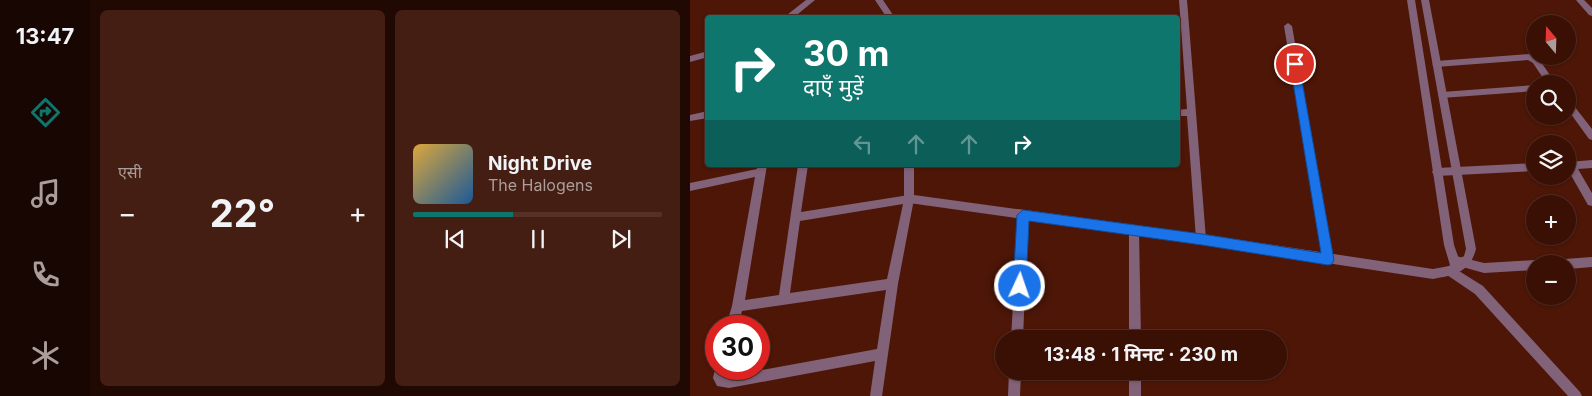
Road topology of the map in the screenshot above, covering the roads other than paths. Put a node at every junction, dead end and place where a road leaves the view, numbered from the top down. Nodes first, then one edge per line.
1 (811, 0) edge
2 (879, 0) edge
3 (1182, 0) edge
4 (1411, 0) edge
5 (1425, 0) edge
6 (1580, 0) edge
7 (1592, 13) edge
8 (791, 15) edge
9 (889, 15) edge
10 (1288, 26) dead end
11 (705, 55) edge
12 (690, 59) edge
13 (1436, 64) junction
14 (1546, 75) edge
15 (1526, 89) edge
16 (1442, 95) junction
17 (1191, 112) junction
18 (1180, 113) edge
19 (705, 115) edge
20 (1576, 115) edge
21 (690, 118) edge
22 (1592, 136) edge
23 (1592, 164) edge
24 (1576, 165) edge
25 (803, 167) edge
26 (909, 167) edge
27 (1526, 167) edge
28 (762, 168) edge
29 (1456, 171) junction
30 (1437, 172) junction
31 (1576, 177) edge
32 (690, 187) edge
33 (909, 200) junction
34 (1592, 202) edge
35 (1023, 215) junction
36 (796, 217) junction
37 (1134, 230) junction
38 (1202, 239) junction
39 (1328, 260) junction
40 (1592, 262) edge
41 (1576, 263) edge
42 (1456, 266) junction
43 (1526, 266) edge
44 (892, 284) junction
45 (784, 299) junction
46 (738, 306) junction
47 (735, 315) edge
48 (1017, 330) edge
49 (1135, 330) edge
50 (882, 354) junction
51 (770, 374) edge
52 (720, 380) edge
53 (740, 380) edge
54 (1015, 380) edge
55 (1135, 380) edge
56 (876, 396) edge
57 (1014, 396) edge
58 (1135, 396) edge
59 (1576, 396) edge

1 - 8 street
2 - 9 street
3 - 17 street
4 - 30 street
5 - 13 street
6 - 7 street
10 - 39 street
11 - 12 street
13 - 14 street
13 - 16 street
15 - 16 street
16 - 29 street
17 - 18 street
17 - 38 street
19 - 21 street
20 - 22 street
23 - 24 street
25 - 36 street
26 - 33 street
27 - 29 street
28 - 32 street
28 - 46 street
29 - 30 street
29 - 42 street
30 - 42 street
31 - 34 street
33 - 35 street
33 - 36 street
33 - 44 street
35 - 37 street
35 - 48 street
36 - 45 street
37 - 38 street
37 - 49 street
38 - 39 street
39 - 42 street
40 - 41 street
42 - 43 street
42 - 59 street
44 - 45 street
44 - 50 street
45 - 46 street
46 - 47 street
50 - 51 street
50 - 56 street
52 - 53 street
54 - 57 street
55 - 58 street

